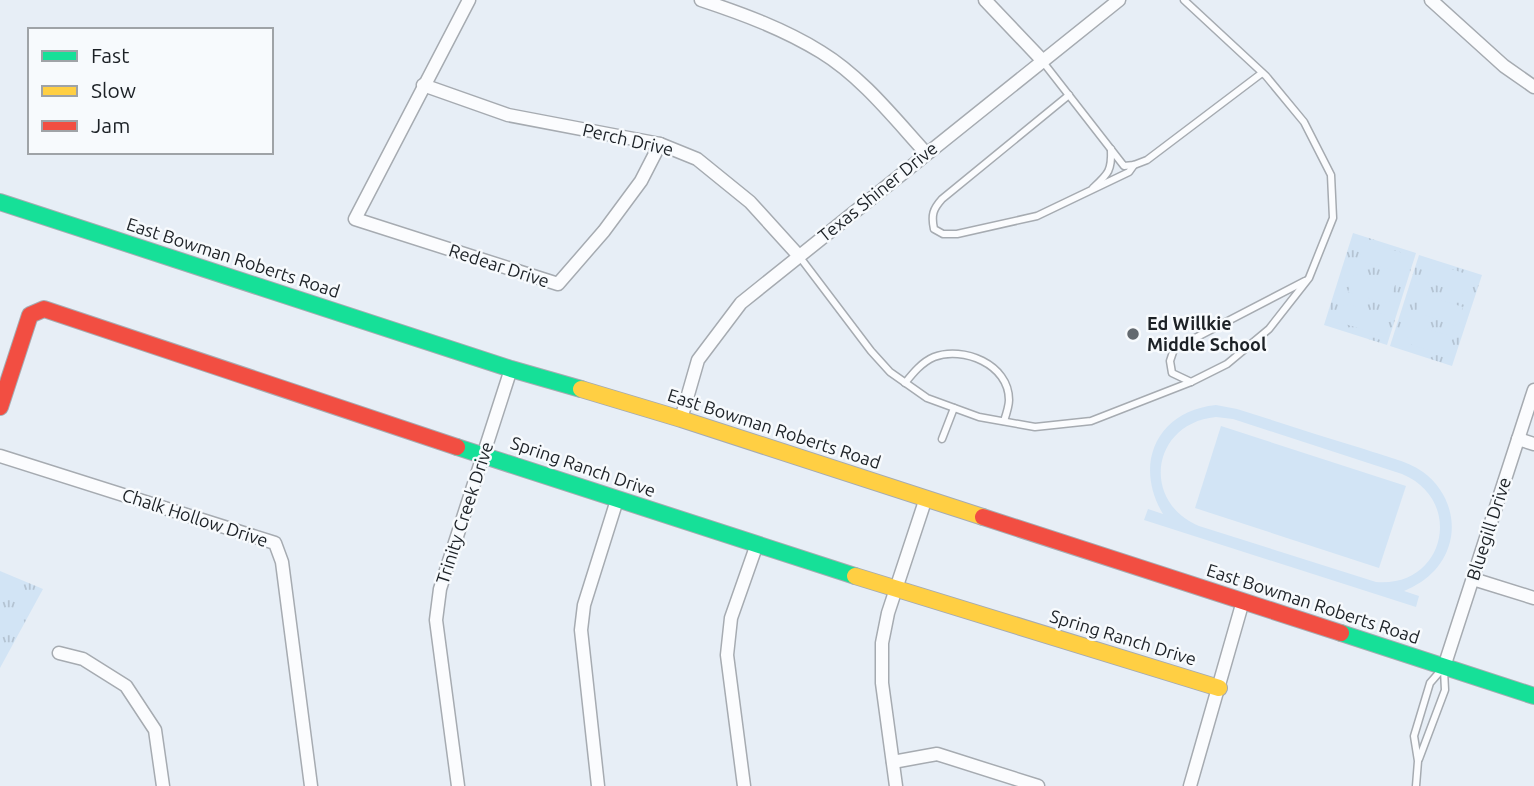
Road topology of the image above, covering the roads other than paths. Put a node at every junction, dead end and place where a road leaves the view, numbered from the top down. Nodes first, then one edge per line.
1 (469, 0) edge
2 (701, 0) edge
3 (985, 0) edge
4 (1119, 0) edge
5 (1184, 0) edge
6 (1431, 0) edge
7 (1042, 60) junction
8 (1262, 73) junction
9 (423, 85) junction
10 (1534, 87) edge
11 (1069, 95) junction
12 (660, 144) junction
13 (1111, 149) junction
14 (926, 153) junction
15 (1134, 165) junction
16 (1089, 191) junction
17 (0, 202) edge
18 (799, 256) junction
19 (1309, 278) junction
20 (511, 369) junction
21 (1172, 373) junction
22 (1191, 382) junction
23 (905, 383) junction
24 (1534, 390) edge
25 (1167, 391) junction
26 (0, 407) edge
27 (954, 408) junction
28 (681, 419) junction
29 (1004, 421) junction
30 (942, 439) dead end
31 (1518, 439) junction
32 (1534, 444) edge
33 (484, 454) junction
34 (0, 456) edge
35 (926, 498) junction
36 (617, 500) junction
37 (757, 544) junction
38 (1473, 579) junction
39 (897, 589) junction
40 (1534, 598) edge
41 (1243, 601) junction
42 (59, 653) dead end
43 (1444, 667) junction
44 (1219, 688) junction
45 (1534, 696) edge
46 (1418, 761) junction
47 (893, 762) junction
48 (163, 786) edge
49 (311, 786) edge
50 (458, 786) edge
51 (598, 786) edge
52 (744, 786) edge
53 (896, 786) edge
54 (1038, 786) edge
55 (1190, 786) edge
56 (1416, 786) edge

1 - 9 street
2 - 14 street
3 - 7 street
4 - 7 street, Texas Shiner Drive
5 - 8 lane
6 - 10 street
7 - 11 lane
7 - 14 street, Texas Shiner Drive
8 - 15 lane
8 - 19 lane
9 - 12 street, Perch Drive
9 - 12 street, Redear Drive
11 - 13 lane
11 - 16 lane
12 - 18 street, Perch Drive
13 - 15 lane
13 - 16 lane
14 - 18 street, Texas Shiner Drive
15 - 16 lane
17 - 20 street, East Bowman Roberts Road
18 - 23 lane
18 - 28 street, Texas Shiner Drive
19 - 21 lane
19 - 22 lane
20 - 28 street, East Bowman Roberts Road
20 - 33 street, Trinity Creek Drive
21 - 22 lane
21 - 25 lane
22 - 25 lane
23 - 27 lane
23 - 29 lane
24 - 31 street, Bluegill Drive
25 - 29 lane
26 - 33 street, Spring Ranch Drive
27 - 29 lane
27 - 30 lane
28 - 35 street, East Bowman Roberts Road
31 - 32 street
31 - 38 street, Bluegill Drive
33 - 36 street, Spring Ranch Drive
33 - 50 street, Trinity Creek Drive
34 - 49 street, Chalk Hollow Drive
35 - 39 street
35 - 41 street, East Bowman Roberts Road
36 - 37 street, Spring Ranch Drive
36 - 51 street
37 - 39 street, Spring Ranch Drive
37 - 52 street
38 - 40 street
38 - 43 street, Bluegill Drive
39 - 44 street, Spring Ranch Drive
39 - 47 street
41 - 43 street, East Bowman Roberts Road
41 - 44 street
42 - 48 street
43 - 45 street, East Bowman Roberts Road
43 - 46 lane
43 - 46 lane
44 - 55 street
46 - 56 lane
47 - 53 street
47 - 54 street

